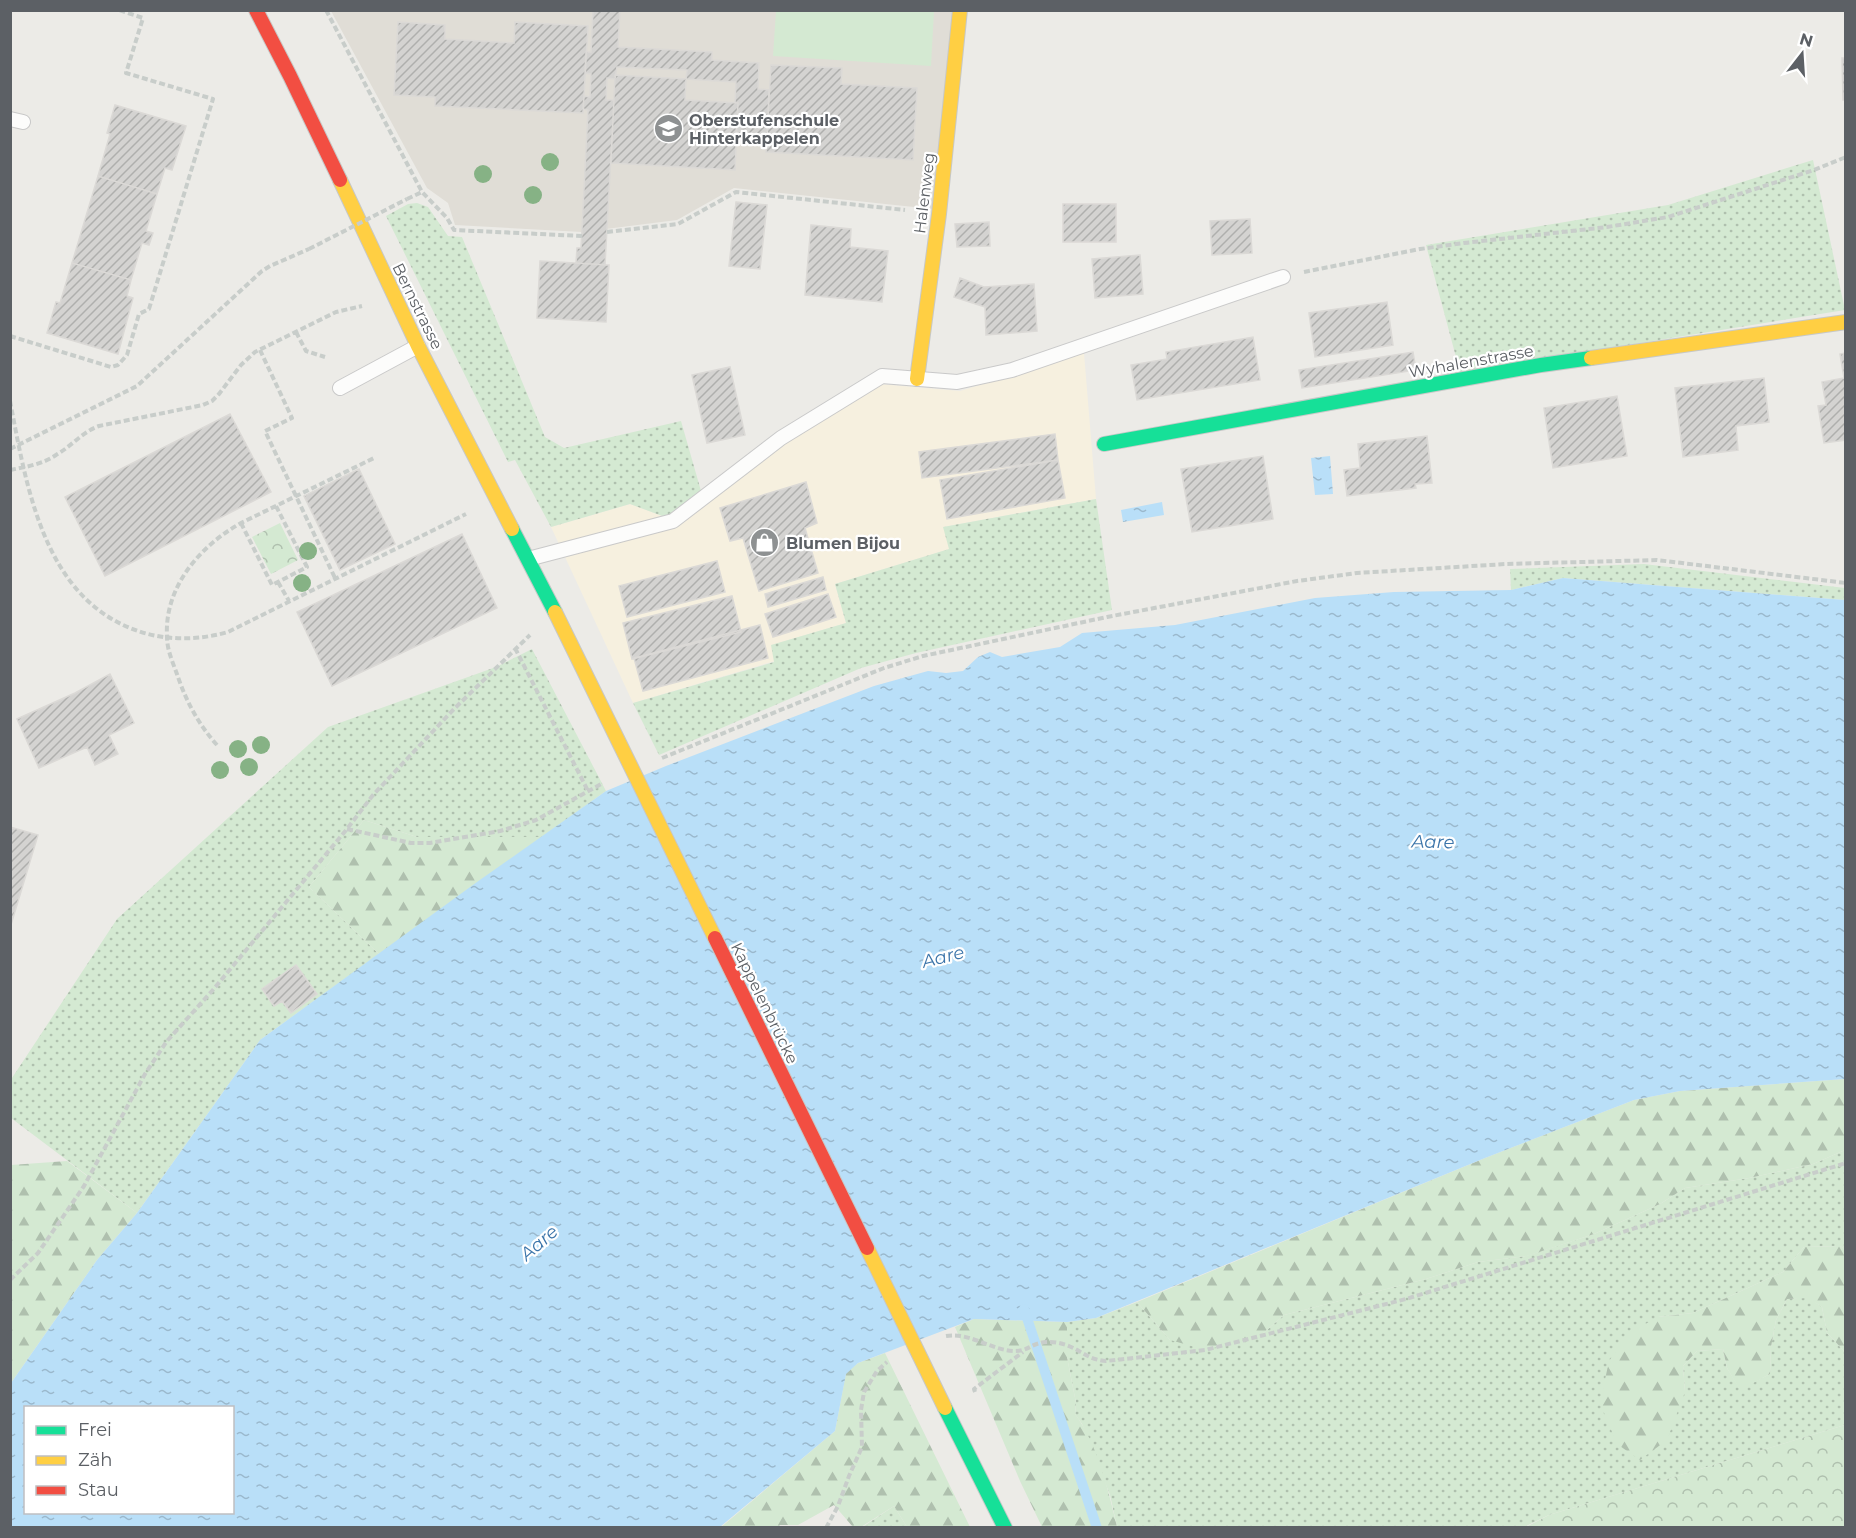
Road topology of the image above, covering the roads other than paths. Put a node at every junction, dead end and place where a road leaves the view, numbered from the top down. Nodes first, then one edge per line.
1 (256, 10) edge
2 (960, 10) edge
3 (1283, 277) road end
4 (1845, 322) edge
5 (418, 346) junction
6 (917, 379) junction
7 (340, 388) dead end
8 (1104, 444) dead end
9 (528, 559) junction
10 (555, 612) joint
11 (1005, 1527) edge

1 - 5 main road, Bernstrasse
2 - 6 main road, Halenweg
3 - 6 lane
4 - 8 main road, Wyhalenstrasse
5 - 7 lane
5 - 9 main road, Bernstrasse
6 - 9 lane
9 - 10 main road, Bernstrasse
10 - 11 main road, Kappelenbrücke, bridge

